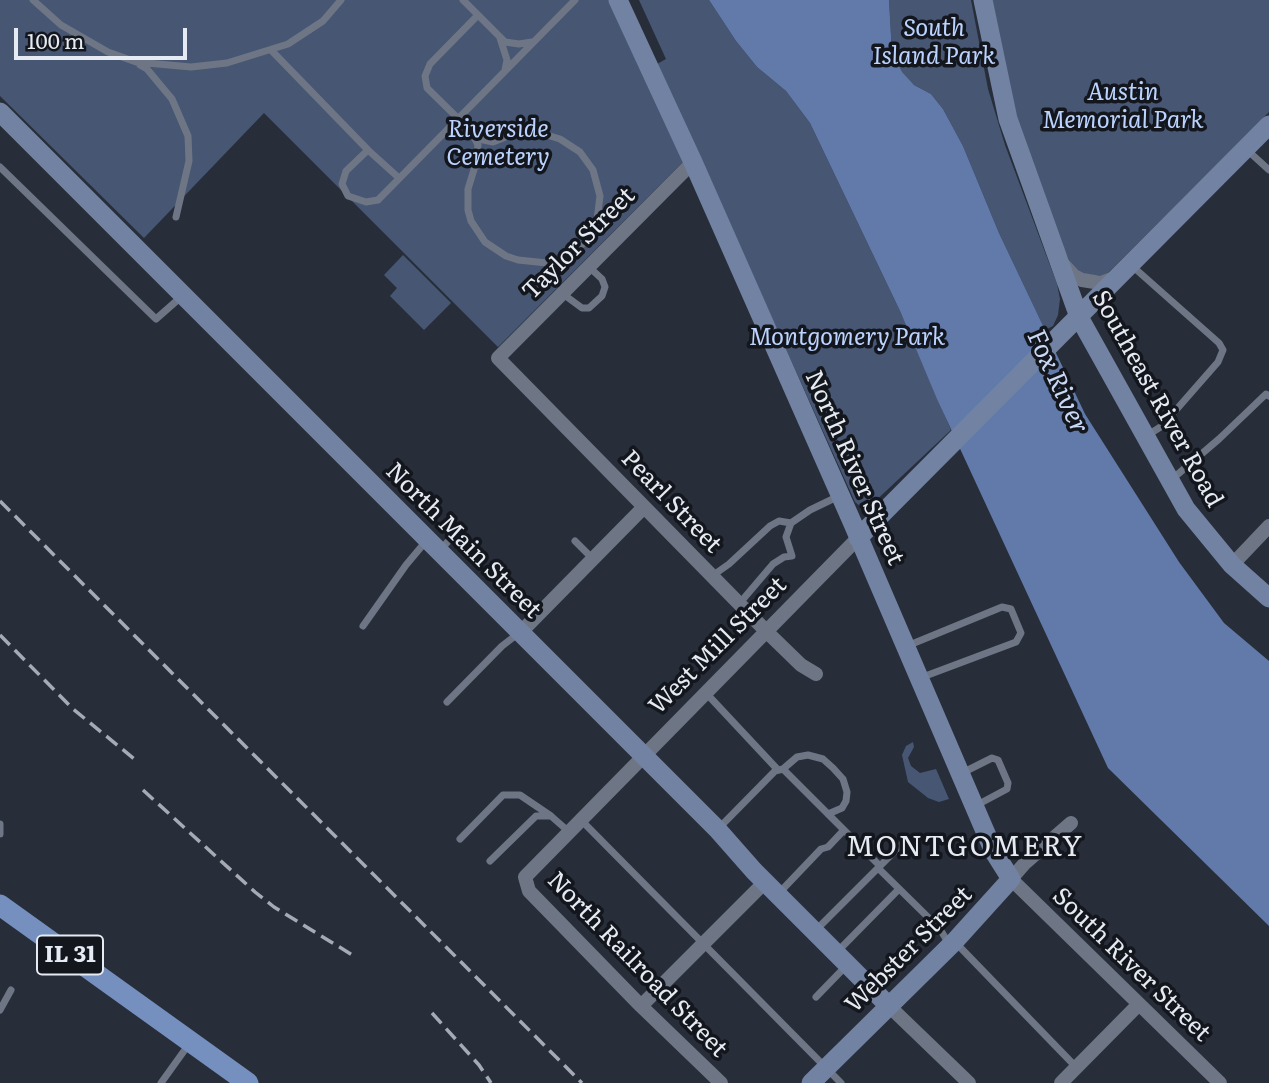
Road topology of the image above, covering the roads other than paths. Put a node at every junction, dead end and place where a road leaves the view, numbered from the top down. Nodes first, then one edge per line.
1 (33, 0) edge
2 (341, 0) edge
3 (463, 0) edge
4 (575, 0) edge
5 (618, 0) edge
6 (983, 0) edge
7 (478, 15) junction
8 (499, 37) junction
9 (532, 42) junction
10 (272, 51) junction
11 (136, 62) junction
12 (505, 70) junction
13 (0, 112) edge
14 (458, 118) junction
15 (1269, 125) edge
16 (472, 134) junction
17 (1246, 148) junction
18 (368, 150) junction
19 (693, 162) junction
20 (0, 167) edge
21 (1269, 170) edge
22 (399, 178) junction
23 (176, 217) dead end
24 (1058, 259) junction
25 (589, 267) junction
26 (1125, 270) junction
27 (562, 293) junction
28 (183, 295) junction
29 (1079, 317) junction
30 (498, 358) joint
31 (1269, 396) edge
32 (1146, 437) junction
33 (1170, 481) junction
34 (839, 495) junction
35 (644, 507) junction
36 (791, 523) junction
37 (1269, 526) edge
38 (460, 529) dead end
39 (858, 538) junction
40 (575, 541) dead end
41 (433, 546) junction
42 (593, 559) junction
43 (1232, 565) junction
44 (712, 576) junction
45 (1269, 598) edge
46 (739, 604) junction
47 (363, 625) dead end
48 (766, 632) junction
49 (520, 633) junction
50 (906, 647) junction
51 (816, 674) dead end
52 (920, 678) junction
53 (706, 693) junction
54 (447, 702) dead end
55 (644, 755) junction
56 (780, 770) junction
57 (962, 773) junction
58 (976, 805) junction
59 (828, 814) junction
60 (551, 816) junction
61 (580, 819) junction
62 (1071, 823) dead end
63 (0, 824) edge
64 (718, 829) junction
65 (844, 830) junction
66 (568, 831) junction
67 (0, 834) edge
68 (908, 838) dead end
69 (460, 839) dead end
70 (490, 861) dead end
71 (879, 867) junction
72 (525, 877) joint
73 (1011, 879) junction
74 (771, 888) junction
75 (899, 889) junction
76 (0, 905) edge
77 (815, 931) junction
78 (952, 943) junction
79 (705, 944) junction
80 (842, 959) junction
81 (11, 990) dead end
82 (816, 997) dead end
83 (1139, 1003) junction
84 (641, 1006) junction
85 (889, 1006) junction
86 (0, 1010) edge
87 (191, 1041) junction
88 (827, 1067) junction
89 (1076, 1067) junction
90 (161, 1083) edge
91 (248, 1083) edge
92 (721, 1083) edge
93 (811, 1083) edge
94 (841, 1083) edge
95 (969, 1083) edge
96 (1061, 1083) edge
97 (1220, 1083) edge

1 - 11 lane
2 - 10 lane
3 - 7 lane
4 - 9 lane
5 - 19 street, North River Street
6 - 24 street, Southeast River Road
7 - 8 lane
7 - 14 lane
8 - 9 lane
8 - 12 lane
9 - 12 lane
10 - 11 lane
10 - 18 lane
11 - 23 lane
12 - 14 lane
13 - 28 street, North Main Street
14 - 16 lane
14 - 22 lane
15 - 17 street, West Mill Street
16 - 16 lane
17 - 21 lane
17 - 26 street, West Mill Street
18 - 22 lane
18 - 22 lane
19 - 25 street, Taylor Street
19 - 34 street, North River Street
20 - 28 lane
24 - 26 street
24 - 29 street, Southeast River Road
25 - 27 street, Taylor Street
25 - 27 lane
26 - 29 street, West Mill Street
26 - 32 lane
27 - 30 street, Taylor Street
28 - 41 street, North Main Street
29 - 32 street, Southeast River Road
29 - 39 street, West Mill Street
30 - 35 street, Pearl Street
31 - 33 lane
32 - 33 street, Southeast River Road
33 - 43 street, Southeast River Road
34 - 36 lane
34 - 39 street, North River Street
35 - 42 street
35 - 44 street, Pearl Street
36 - 44 lane
36 - 46 lane
37 - 43 street
38 - 41 lane
39 - 48 street, West Mill Street
39 - 50 street, North River Street
40 - 42 lane
41 - 47 lane
41 - 49 street, North Main Street
42 - 49 street
43 - 45 street, Southeast River Road
44 - 46 street, Pearl Street
46 - 48 street, Pearl Street
48 - 51 street, Pearl Street
48 - 53 street, West Mill Street
49 - 54 lane
49 - 55 street, North Main Street
50 - 52 street, North River Street
50 - 52 lane
52 - 57 street, North River Street
53 - 55 street, West Mill Street
53 - 56 lane
55 - 61 street, West Mill Street
55 - 64 street, North Main Street
56 - 59 lane
56 - 59 lane
56 - 64 lane
57 - 58 street, North River Street
57 - 58 lane
58 - 73 street, North River Street
59 - 65 lane
60 - 66 lane
60 - 69 lane
60 - 70 lane
61 - 66 street, West Mill Street
61 - 79 lane
62 - 73 street, Webster Street
63 - 67 lane
64 - 74 street, North Main Street
65 - 71 lane
65 - 74 lane
66 - 72 street, West Mill Street
68 - 71 lane
71 - 75 lane
71 - 77 lane
72 - 84 street, North Railroad Street
73 - 78 street, Webster Street
73 - 83 street, South River Street
74 - 77 street, North Main Street
74 - 79 street
75 - 78 lane
75 - 80 lane
76 - 87 main road, IL 31
77 - 80 street, North Main Street
78 - 85 street, Webster Street
78 - 89 lane
79 - 84 street
79 - 88 lane
80 - 82 lane
80 - 85 street, North Main Street
81 - 86 lane
83 - 89 street
83 - 97 street, South River Street
84 - 92 street, North Railroad Street
85 - 88 street, Webster Street
85 - 95 street
87 - 90 lane
87 - 91 main road, IL 31
88 - 93 street, Webster Street
88 - 94 lane
89 - 96 street

